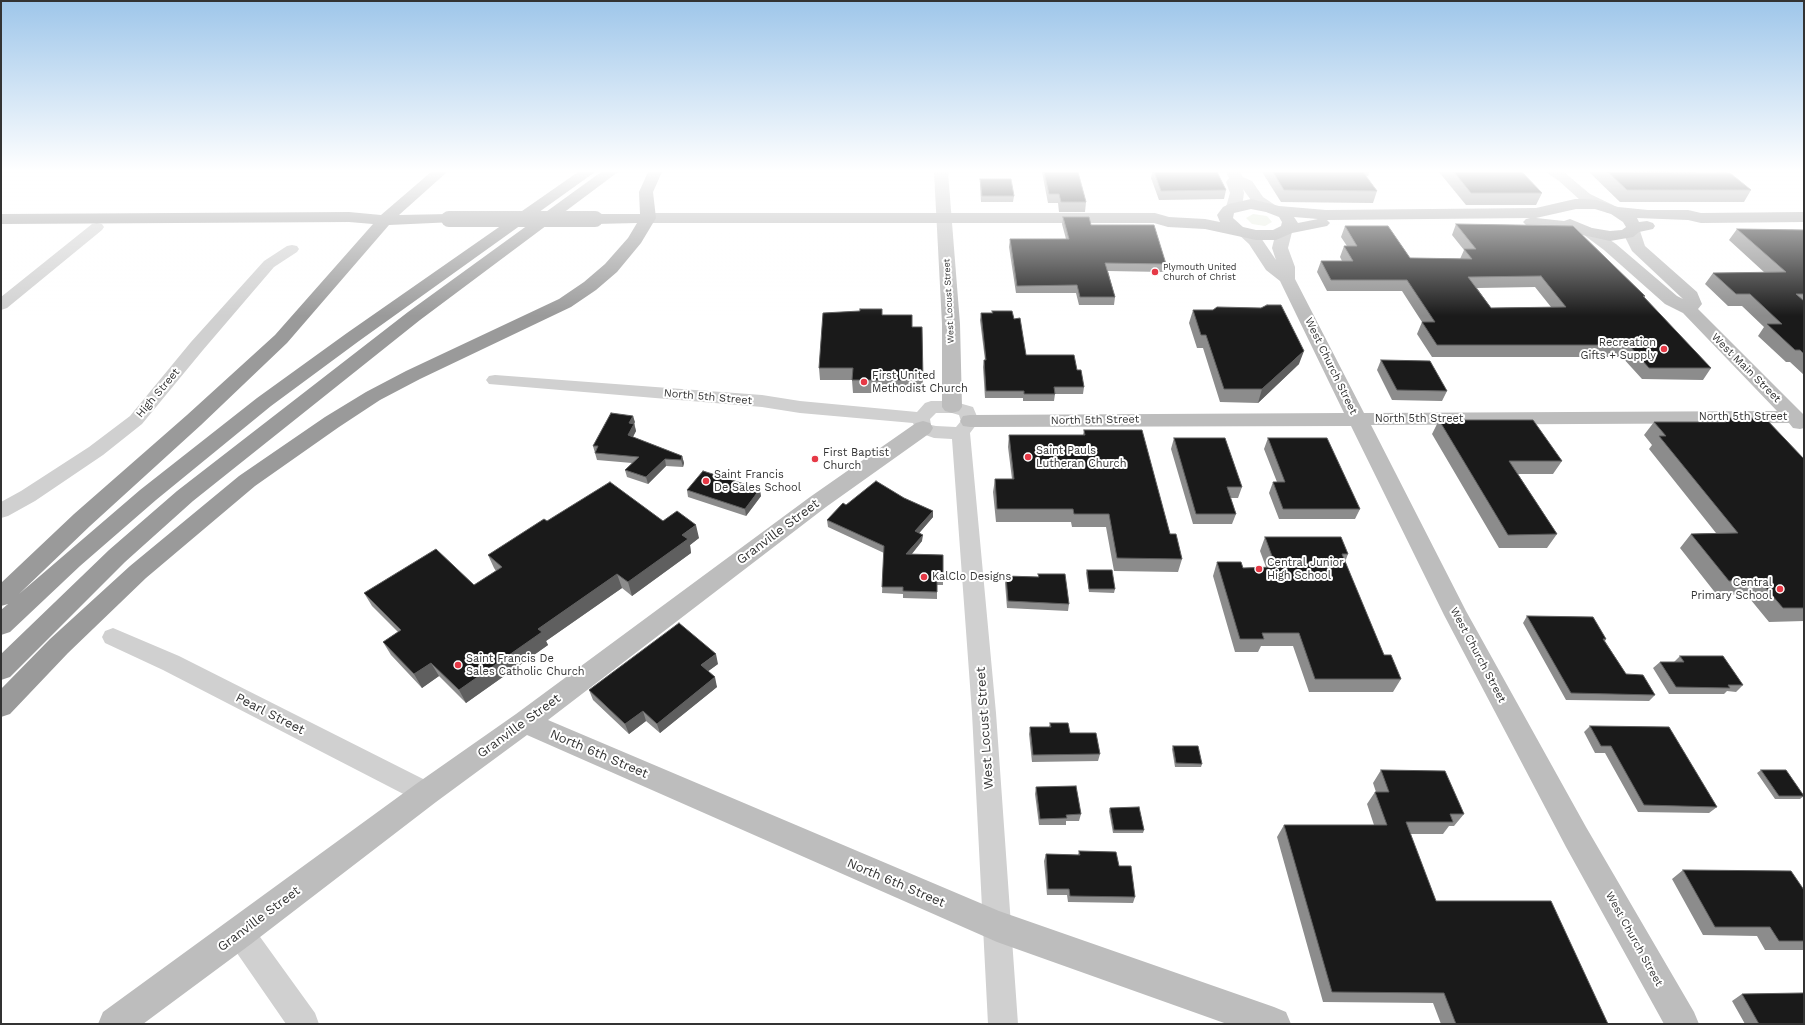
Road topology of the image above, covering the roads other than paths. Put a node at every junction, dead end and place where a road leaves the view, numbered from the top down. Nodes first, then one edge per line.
1 (385, 220) junction
2 (396, 220) edge
3 (520, 220) edge
4 (546, 220) edge
5 (647, 220) edge
6 (944, 220) edge
7 (1161, 220) edge
8 (1226, 220) edge
9 (1288, 220) edge
10 (1567, 220) edge
11 (1630, 220) edge
12 (1699, 220) edge
13 (1, 226) edge
14 (97, 227) junction
15 (1633, 229) junction
16 (1241, 231) junction
17 (1286, 231) junction
18 (1585, 231) junction
19 (292, 249) dead end
20 (1286, 279) junction
21 (1, 305) edge
22 (1689, 309) junction
23 (495, 380) dead end
24 (952, 407) junction
25 (1357, 420) junction
26 (1801, 420) edge
27 (922, 423) junction
28 (965, 427) junction
29 (1, 511) edge
30 (1, 597) edge
31 (1, 626) edge
32 (112, 637) dead end
33 (1, 670) edge
34 (1, 706) edge
35 (526, 722) junction
36 (426, 793) junction
37 (997, 926) junction
38 (240, 933) junction
39 (115, 1024) edge
40 (304, 1024) edge
41 (1002, 1024) edge
42 (1274, 1024) edge
43 (1682, 1024) edge

1 - 2 highway, bridge
1 - 14 highway
1 - 30 highway
3 - 31 highway
4 - 33 highway
5 - 34 highway
6 - 24 street, West Locust Street
7 - 16 main road
8 - 16 main road
9 - 17 main road
10 - 18 main road
11 - 15 main road
12 - 15 main road
13 - 14 highway
14 - 21 street
15 - 18 main road
15 - 22 street
16 - 17 main road
16 - 20 street, West Church Street
17 - 18 main road
17 - 20 street, West Church Street
18 - 22 street, West Main Street
19 - 29 street, High Street
20 - 25 street, West Church Street
22 - 26 street, West Main Street
23 - 27 street, North 5th Street
24 - 27 street
24 - 28 street
25 - 26 street, North 5th Street
25 - 28 street, North 5th Street
25 - 43 street, West Church Street
27 - 28 street, North 5th Street
27 - 35 street, Granville Street
28 - 37 street, West Locust Street
32 - 36 street, Pearl Street
35 - 36 street, Granville Street
35 - 37 street, North 6th Street
36 - 38 street, Granville Street
37 - 41 street, West Locust Street
37 - 42 street, North 6th Street
38 - 39 street, Granville Street
38 - 40 street

